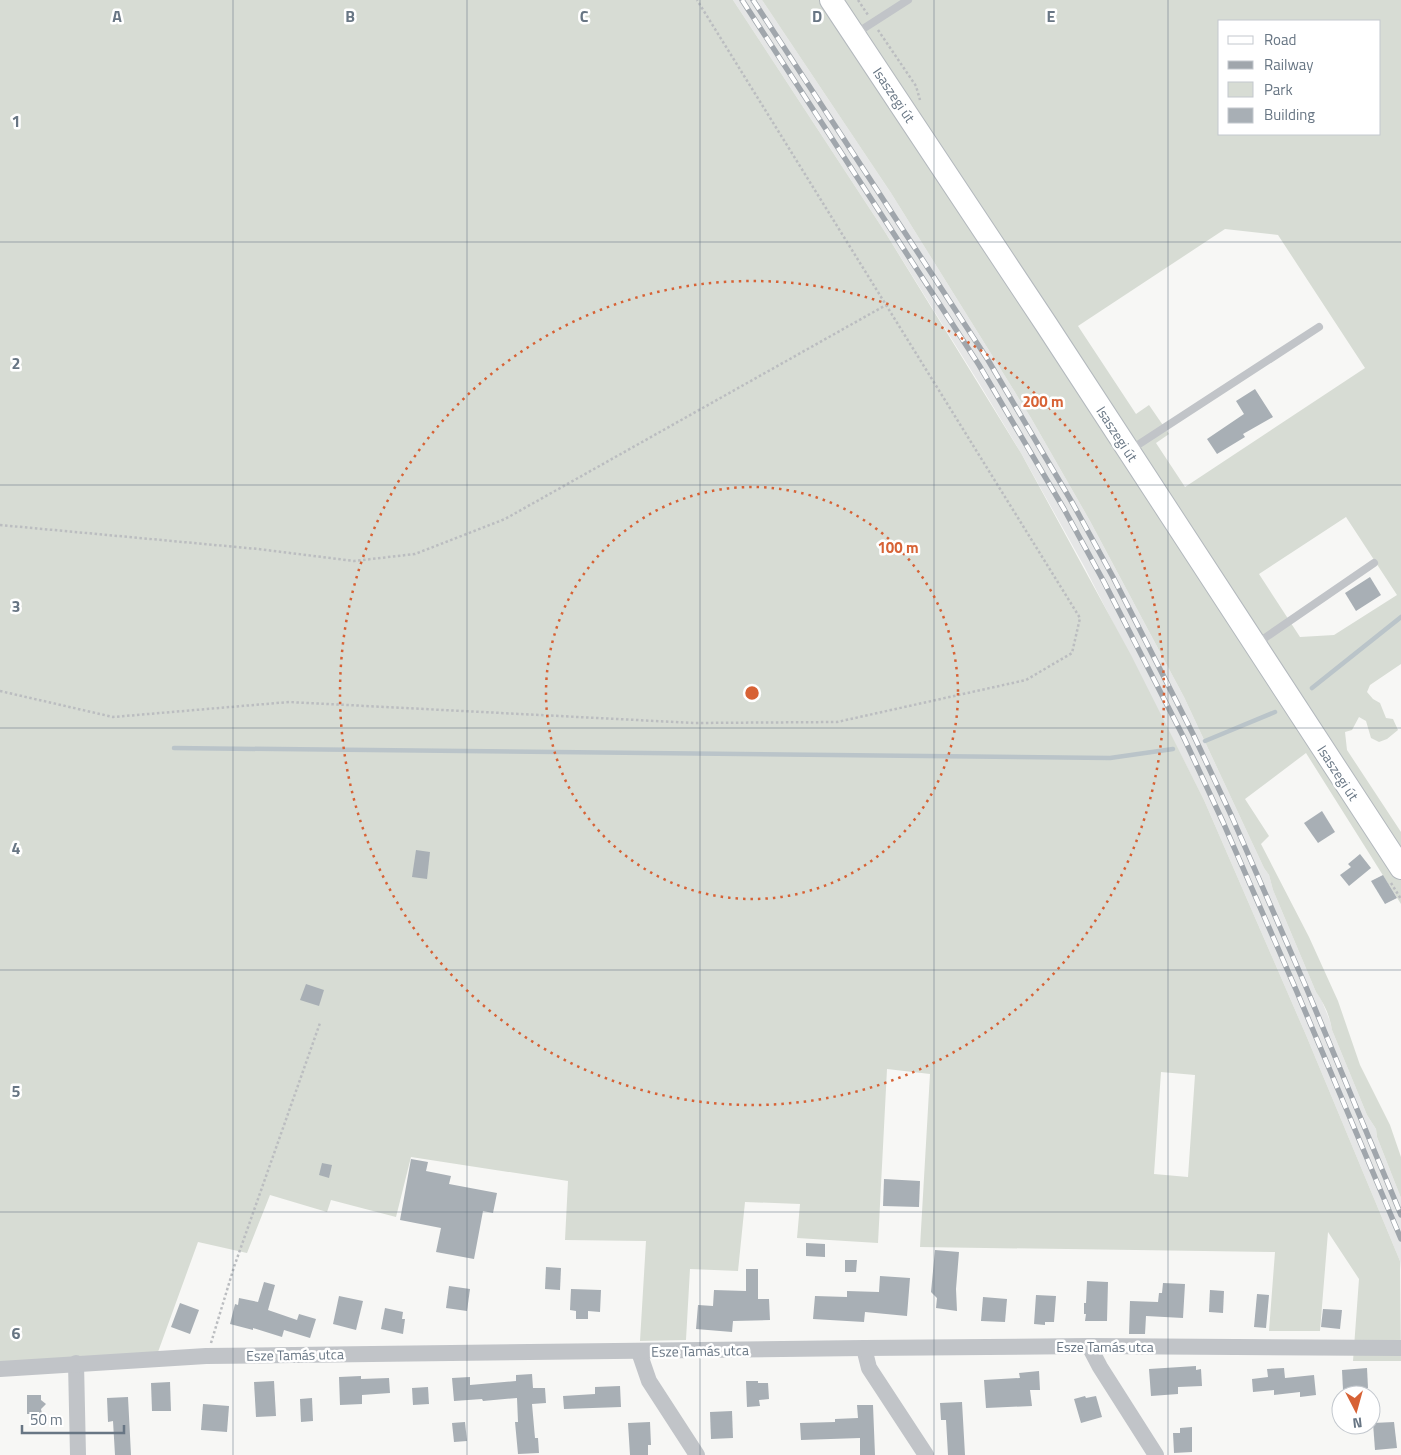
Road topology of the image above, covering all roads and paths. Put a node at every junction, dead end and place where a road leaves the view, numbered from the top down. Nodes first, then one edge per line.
1 (697, 0) edge
2 (831, 0) edge
3 (908, 0) edge
4 (854, 35) junction
5 (886, 305) junction
6 (1319, 327) dead end
7 (1128, 452) junction
8 (0, 525) edge
9 (1374, 563) dead end
10 (1254, 645) junction
11 (0, 691) edge
12 (1401, 868) edge
13 (320, 1023) dead end
14 (1090, 1346) junction
15 (864, 1348) junction
16 (1401, 1348) edge
17 (639, 1352) junction
18 (206, 1356) junction
19 (76, 1363) junction
20 (0, 1370) edge
21 (78, 1455) edge
22 (697, 1455) edge
23 (926, 1455) edge
24 (1156, 1455) edge

1 - 5 path
2 - 4 main road, Isaszegi út
3 - 4 lane
4 - 7 main road, Isaszegi út
5 - 8 path
5 - 11 path
6 - 7 lane
7 - 10 main road, Isaszegi út
9 - 10 lane
10 - 12 main road, Isaszegi út
13 - 18 path
14 - 15 street, Esze Tamás utca
14 - 16 street, Esze Tamás utca
14 - 24 street
15 - 17 street, Esze Tamás utca
15 - 23 street
17 - 18 street, Esze Tamás utca
17 - 22 street
18 - 19 street, Esze Tamás utca
19 - 20 street, Esze Tamás utca
19 - 21 street

